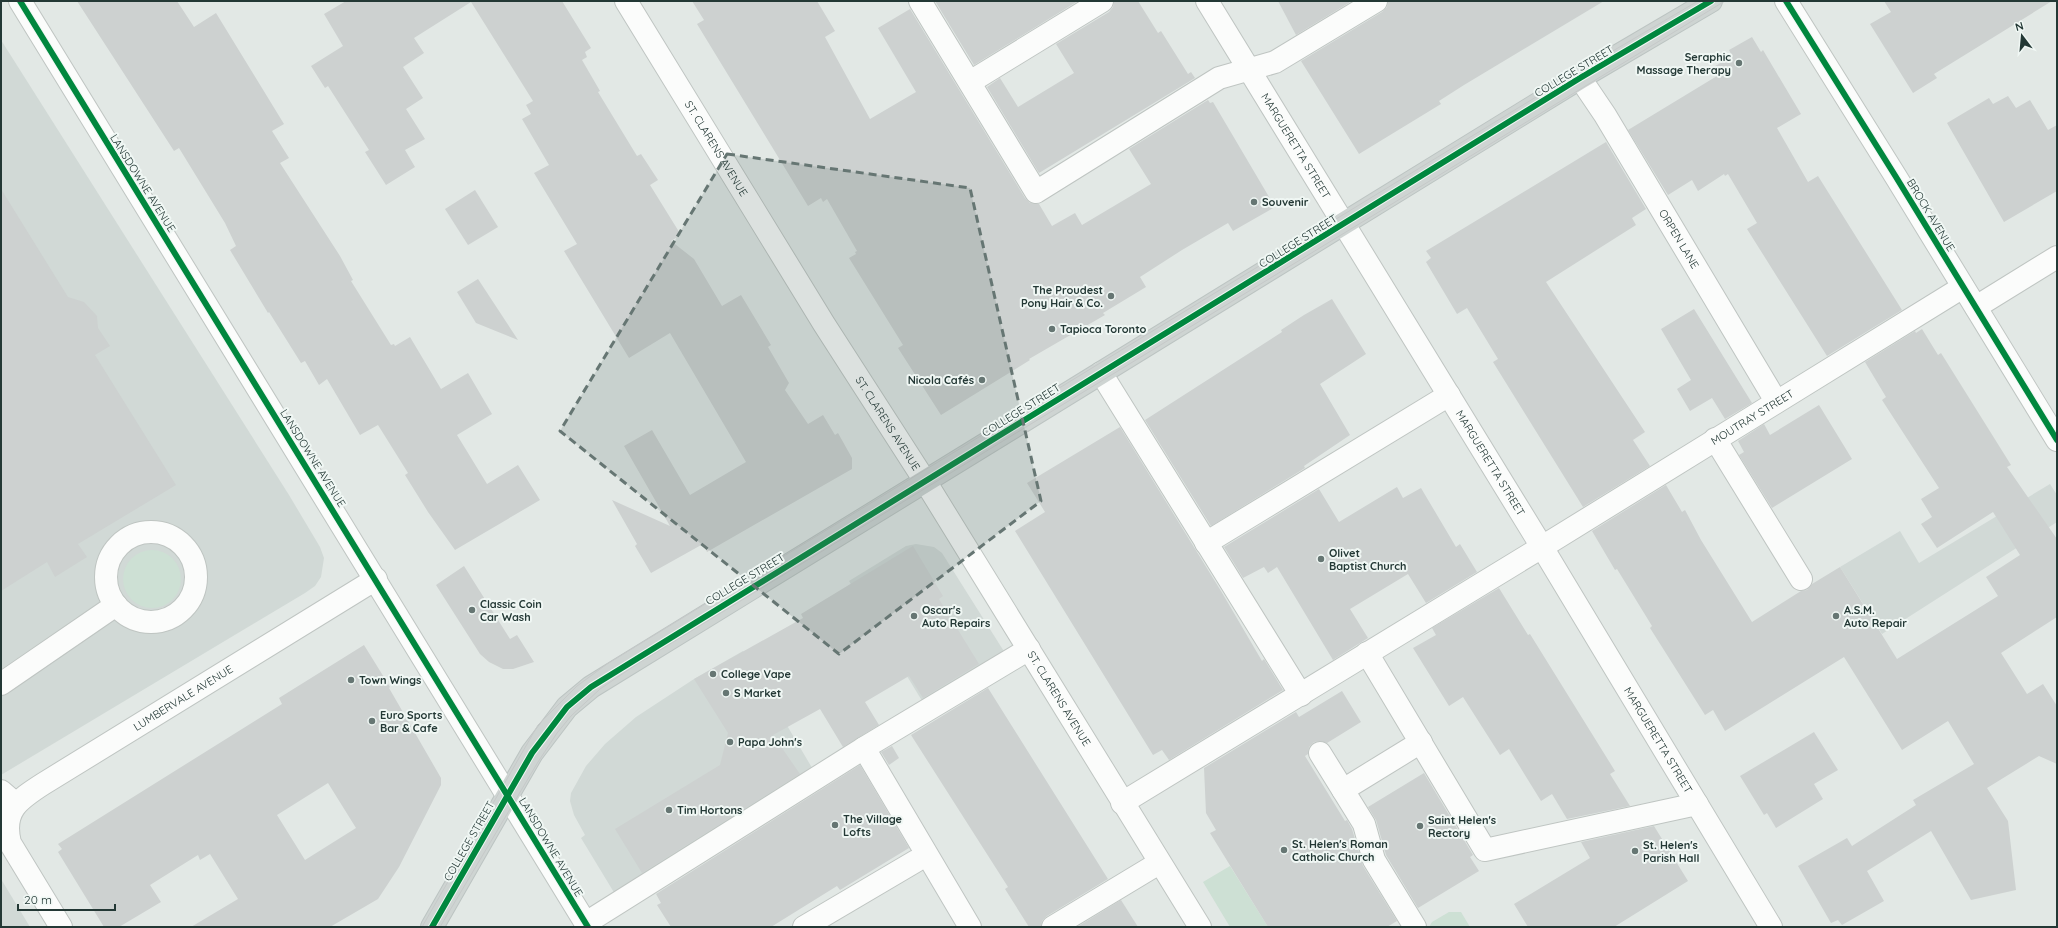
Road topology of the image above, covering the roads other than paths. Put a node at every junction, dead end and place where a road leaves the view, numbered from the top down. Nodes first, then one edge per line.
1 (20, 1) edge
2 (626, 1) edge
3 (920, 1) edge
4 (1102, 1) edge
5 (1207, 1) edge
6 (1376, 1) edge
7 (1711, 1) edge
8 (1786, 1) edge
9 (1249, 68) junction
10 (1580, 78) junction
11 (970, 82) junction
12 (1344, 224) junction
13 (2057, 257) edge
14 (1963, 287) junction
15 (1976, 307) junction
16 (1102, 373) junction
17 (1448, 395) junction
18 (1776, 401) junction
19 (1715, 439) junction
20 (2057, 440) edge
21 (925, 481) junction
22 (1206, 543) junction
23 (1542, 547) junction
24 (376, 579) junction
25 (1801, 579) dead end
26 (116, 605) junction
27 (1029, 649) junction
28 (1367, 653) junction
29 (1, 684) edge
30 (1301, 695) junction
31 (1421, 742) junction
32 (864, 748) junction
33 (1320, 753) dead end
34 (1343, 790) junction
35 (507, 795) junction
36 (8, 797) edge
37 (1122, 803) junction
38 (1697, 804) junction
39 (916, 861) dead end
40 (1159, 863) junction
41 (587, 925) edge
42 (61, 927) edge
43 (432, 927) edge
44 (804, 927) edge
45 (970, 927) edge
46 (1052, 927) edge
47 (1200, 927) edge
48 (1416, 927) edge
49 (1771, 927) edge

1 - 24 street, LANSDOWNE AVENUE
2 - 21 street, ST. CLARENS AVENUE
3 - 11 street
4 - 11 street
5 - 9 street, MARGUERETTA STREET
6 - 9 street
7 - 10 main road, COLLEGE STREET
8 - 14 street, BROCK AVENUE
9 - 11 street
9 - 12 street, MARGUERETTA STREET
10 - 12 main road, COLLEGE STREET
10 - 18 street, ORPEN LANE
12 - 16 main road, COLLEGE STREET
12 - 17 street, MARGUERETTA STREET
13 - 15 street
14 - 15 street, BROCK AVENUE
14 - 18 street, MOUTRAY STREET
15 - 20 street, BROCK AVENUE
16 - 21 main road, COLLEGE STREET
16 - 22 street
17 - 22 street
17 - 23 street, MARGUERETTA STREET
18 - 19 street, MOUTRAY STREET
19 - 23 street, MOUTRAY STREET
19 - 25 street
21 - 27 street, ST. CLARENS AVENUE
21 - 35 main road, COLLEGE STREET
22 - 30 street
23 - 28 street, MOUTRAY STREET
23 - 38 street, MARGUERETTA STREET
24 - 35 street, LANSDOWNE AVENUE
24 - 36 street, LUMBERVALE AVENUE
26 - 26 street
26 - 29 street
27 - 32 street
27 - 37 street, ST. CLARENS AVENUE
28 - 30 street, MOUTRAY STREET
28 - 31 street
30 - 37 street, MOUTRAY STREET
31 - 34 street
31 - 38 street
32 - 41 street
32 - 45 street
33 - 34 street
34 - 48 street
35 - 41 street, LANSDOWNE AVENUE
35 - 43 main road, COLLEGE STREET
36 - 42 street, LUMBERVALE AVENUE
37 - 40 street, ST. CLARENS AVENUE
38 - 49 street, MARGUERETTA STREET
39 - 44 street
40 - 46 street
40 - 47 street, ST. CLARENS AVENUE

